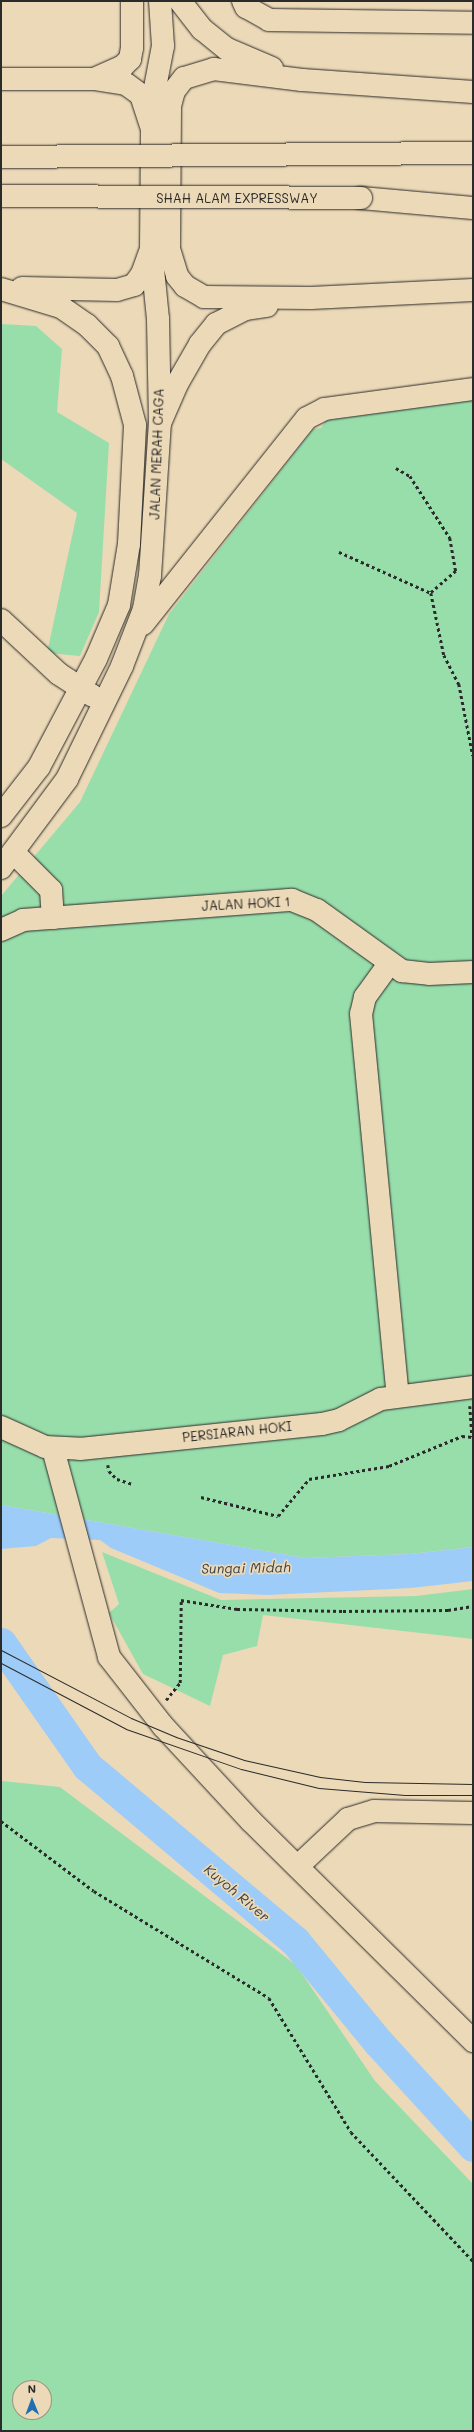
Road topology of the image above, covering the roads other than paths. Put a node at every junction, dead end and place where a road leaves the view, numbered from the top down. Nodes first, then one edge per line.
1 (132, 1) edge
2 (160, 1) edge
3 (180, 1) edge
4 (243, 1) edge
5 (473, 23) edge
6 (1, 79) edge
7 (94, 79) junction
8 (302, 80) junction
9 (473, 92) edge
10 (152, 129) junction
11 (473, 153) edge
12 (1, 157) edge
13 (1, 196) edge
14 (361, 198) junction
15 (473, 198) edge
16 (473, 208) edge
17 (151, 249) junction
18 (1, 288) edge
19 (473, 290) edge
20 (311, 298) junction
21 (473, 389) edge
22 (160, 424) junction
23 (1, 620) edge
24 (134, 635) junction
25 (80, 689) junction
26 (104, 702) junction
27 (1, 816) edge
28 (7, 860) edge
29 (53, 918) junction
30 (1, 930) edge
31 (389, 964) junction
32 (473, 972) edge
33 (473, 1387) edge
34 (398, 1395) junction
35 (1, 1427) edge
36 (53, 1449) junction
37 (473, 1812) edge
38 (298, 1866) junction
39 (473, 2041) edge

1 - 7 main road
2 - 10 main road, JALAN MERAH CAGA
3 - 8 main road
4 - 5 main road
6 - 7 main road
7 - 10 main road
8 - 9 main road
8 - 20 main road
10 - 17 main road, JALAN MERAH CAGA
11 - 12 main road, bridge
13 - 14 main road, SHAH ALAM EXPRESSWAY, bridge
14 - 15 main road
14 - 16 main road, SHAH ALAM EXPRESSWAY
17 - 18 main road
17 - 22 main road, JALAN MERAH CAGA
18 - 25 main road, JALAN MERAH CAGA
19 - 20 main road
20 - 22 main road
21 - 24 main road
22 - 24 main road, JALAN MERAH CAGA
23 - 25 main road
24 - 26 main road, JALAN MERAH CAGA
25 - 26 main road
25 - 27 main road, JALAN MERAH CAGA
26 - 28 main road, JALAN MERAH CAGA
28 - 29 main road
29 - 30 main road, JALAN HOKI 1
29 - 31 main road, JALAN HOKI 1
31 - 32 main road, JALAN HOKI 1
31 - 34 main road
33 - 34 main road, PERSIARAN HOKI
34 - 36 main road, PERSIARAN HOKI
35 - 36 main road, PERSIARAN HOKI
36 - 38 main road
37 - 38 main road
38 - 39 main road

